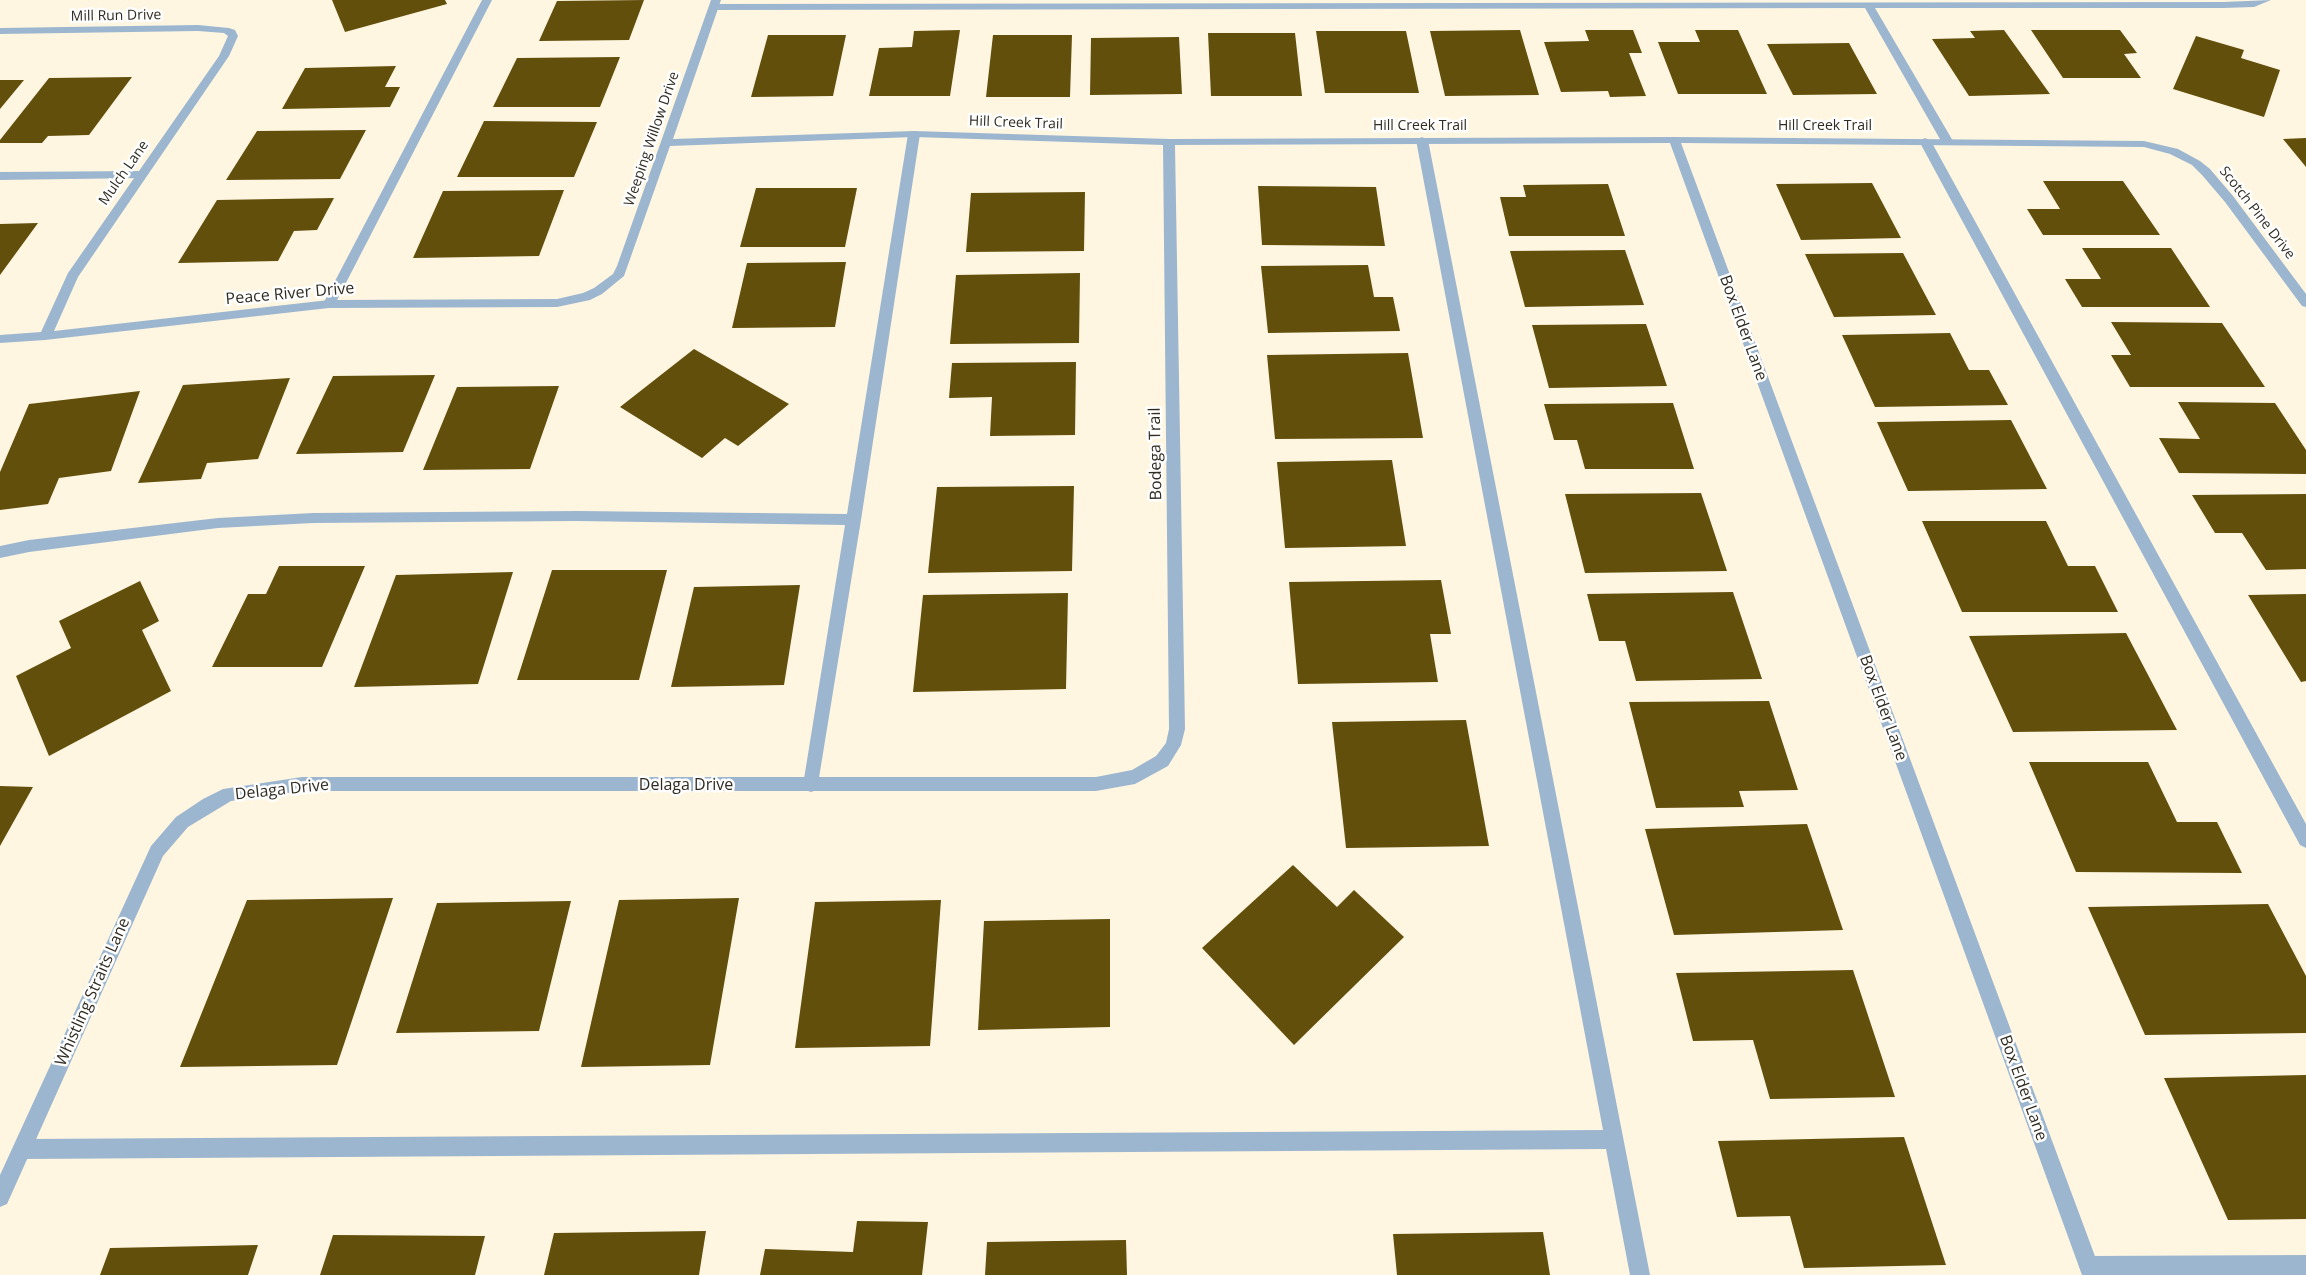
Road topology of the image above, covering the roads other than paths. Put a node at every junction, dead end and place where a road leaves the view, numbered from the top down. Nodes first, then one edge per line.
1 (487, 0) edge
2 (2266, 0) edge
3 (715, 4) edge
4 (1868, 5) junction
5 (0, 31) edge
6 (232, 32) joint
7 (914, 134) junction
8 (1422, 140) junction
9 (1674, 140) junction
10 (1925, 141) junction
11 (1169, 142) junction
12 (1948, 142) junction
13 (666, 143) junction
14 (2174, 151) joint
15 (140, 175) junction
16 (0, 176) edge
17 (609, 284) joint
18 (2306, 303) edge
19 (329, 304) junction
20 (45, 336) junction
21 (0, 339) edge
22 (854, 520) junction
23 (0, 552) edge
24 (1162, 761) joint
25 (811, 785) junction
26 (208, 804) joint
27 (2306, 840) edge
28 (1614, 1139) junction
29 (23, 1149) junction
30 (0, 1197) edge
31 (2306, 1265) edge
32 (2091, 1271) edge
33 (1640, 1275) edge

1 - 19 street
2 - 4 street
3 - 4 street
3 - 13 street, Weeping Willow Drive
4 - 12 street
5 - 6 street, Mill Run Drive
6 - 15 street, Mulch Lane
7 - 11 street, Hill Creek Trail
7 - 13 street, Hill Creek Trail
7 - 22 street
8 - 9 street, Hill Creek Trail
8 - 11 street, Hill Creek Trail
8 - 28 street
9 - 10 street, Hill Creek Trail
9 - 32 street, Box Elder Lane
10 - 12 street, Hill Creek Trail
10 - 27 street
11 - 24 street, Bodega Trail
12 - 14 street, Hill Creek Trail
13 - 17 street, Weeping Willow Drive
14 - 18 street, Scotch Pine Drive
15 - 16 street
15 - 20 street, Mulch Lane
17 - 19 street, Peace River Drive
19 - 20 street, Peace River Drive
20 - 21 street, Peace River Drive
22 - 23 street
22 - 25 street
24 - 25 street, Delaga Drive
25 - 26 street, Delaga Drive
26 - 29 street, Whistling Straits Lane
28 - 29 street
28 - 33 street
29 - 30 street, Whistling Straits Lane
31 - 32 street

